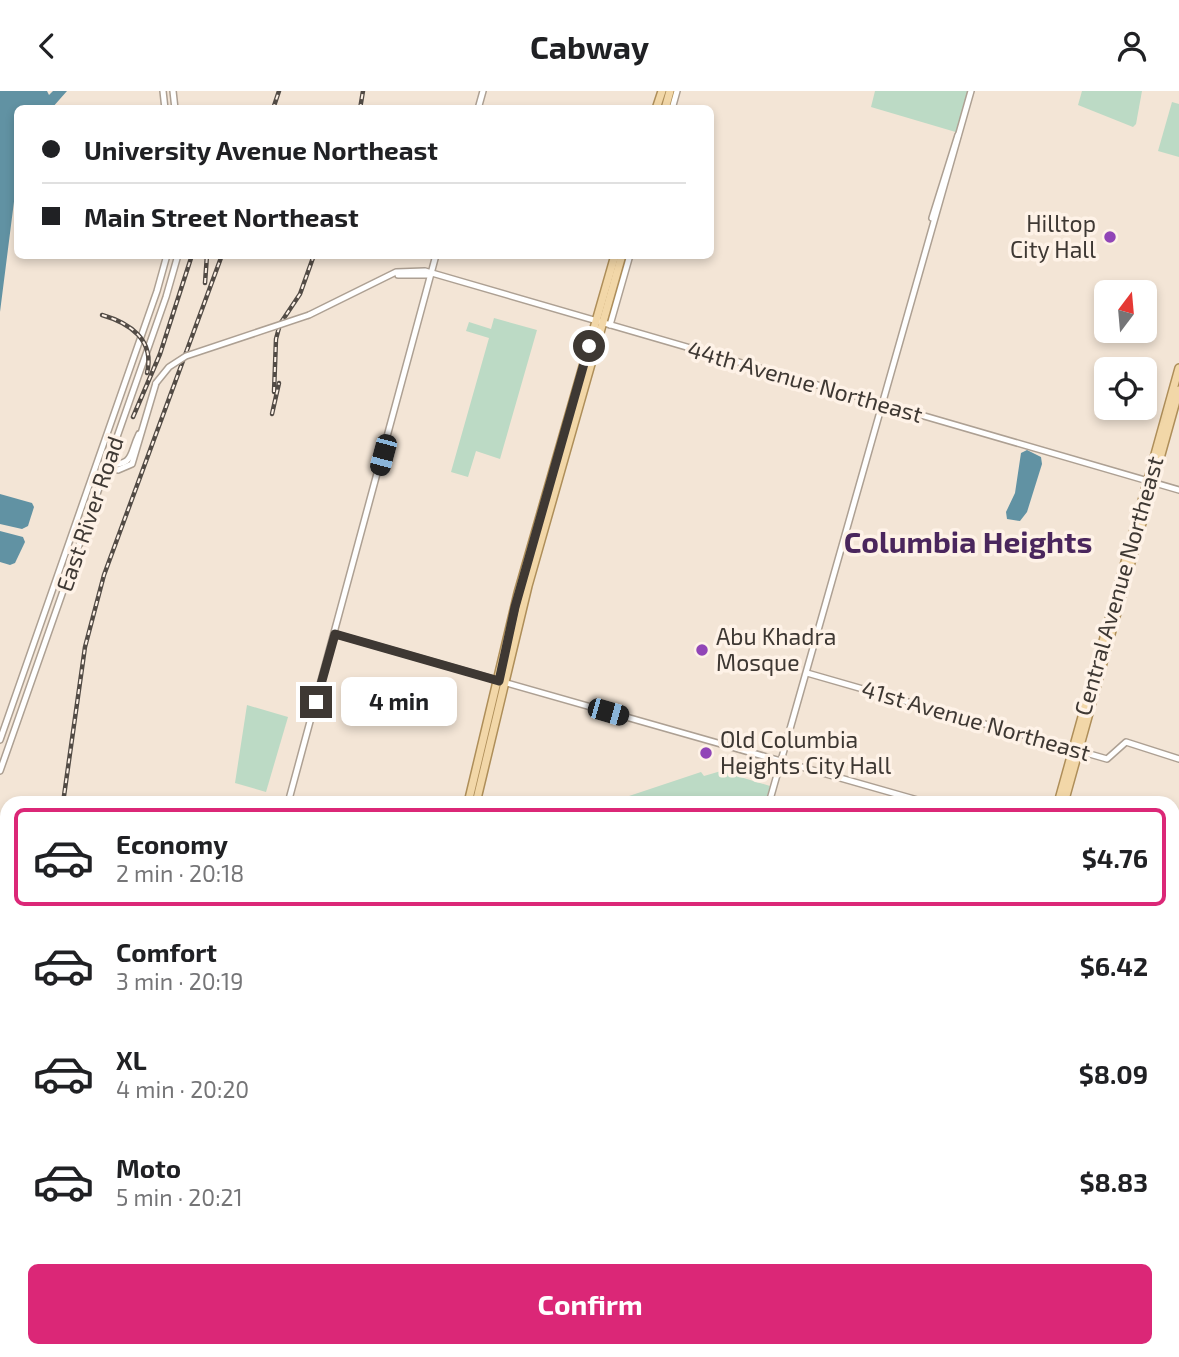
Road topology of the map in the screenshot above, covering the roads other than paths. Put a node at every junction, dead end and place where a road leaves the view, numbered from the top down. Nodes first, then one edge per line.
1 (971, 91) edge
2 (166, 259) edge
3 (177, 259) edge
4 (435, 259) edge
5 (614, 259) edge
6 (621, 259) edge
7 (628, 259) edge
8 (430, 275) junction
9 (603, 323) junction
10 (1179, 368) edge
11 (1179, 390) edge
12 (881, 404) junction
13 (97, 463) junction
14 (106, 466) junction
15 (1151, 482) junction
16 (1179, 490) edge
17 (335, 634) junction
18 (807, 673) junction
19 (501, 681) junction
20 (0, 740) edge
21 (1076, 750) junction
22 (1179, 759) edge
23 (781, 761) junction
24 (0, 771) edge
25 (290, 796) edge
26 (470, 796) edge
27 (477, 796) edge
28 (771, 796) edge
29 (904, 796) edge
30 (1060, 796) edge
31 (1066, 796) edge

1 - 12 street
2 - 13 street, East River Road
3 - 14 street, East River Road
4 - 8 street
5 - 9 main road
6 - 9 main road
7 - 9 street
8 - 9 street, 44th Avenue Northeast
8 - 14 street, 44th Avenue Northeast, bridge
8 - 17 street
9 - 12 street, 44th Avenue Northeast
9 - 19 main road
10 - 15 main road, Central Avenue Northeast
11 - 15 main road, Central Avenue Northeast
12 - 15 street, 44th Avenue Northeast
12 - 18 street
13 - 14 street
13 - 20 street, East River Road
14 - 24 street, East River Road
15 - 16 street, 44th Avenue Northeast
15 - 21 main road, Central Avenue Northeast
17 - 19 street
17 - 25 street
18 - 21 street, 41st Avenue Northeast
18 - 23 street
19 - 23 street
19 - 26 main road
19 - 27 main road
21 - 22 street, 41st Avenue Northeast
21 - 30 main road, Central Avenue Northeast
21 - 31 main road, Central Avenue Northeast
23 - 28 street
23 - 29 street

